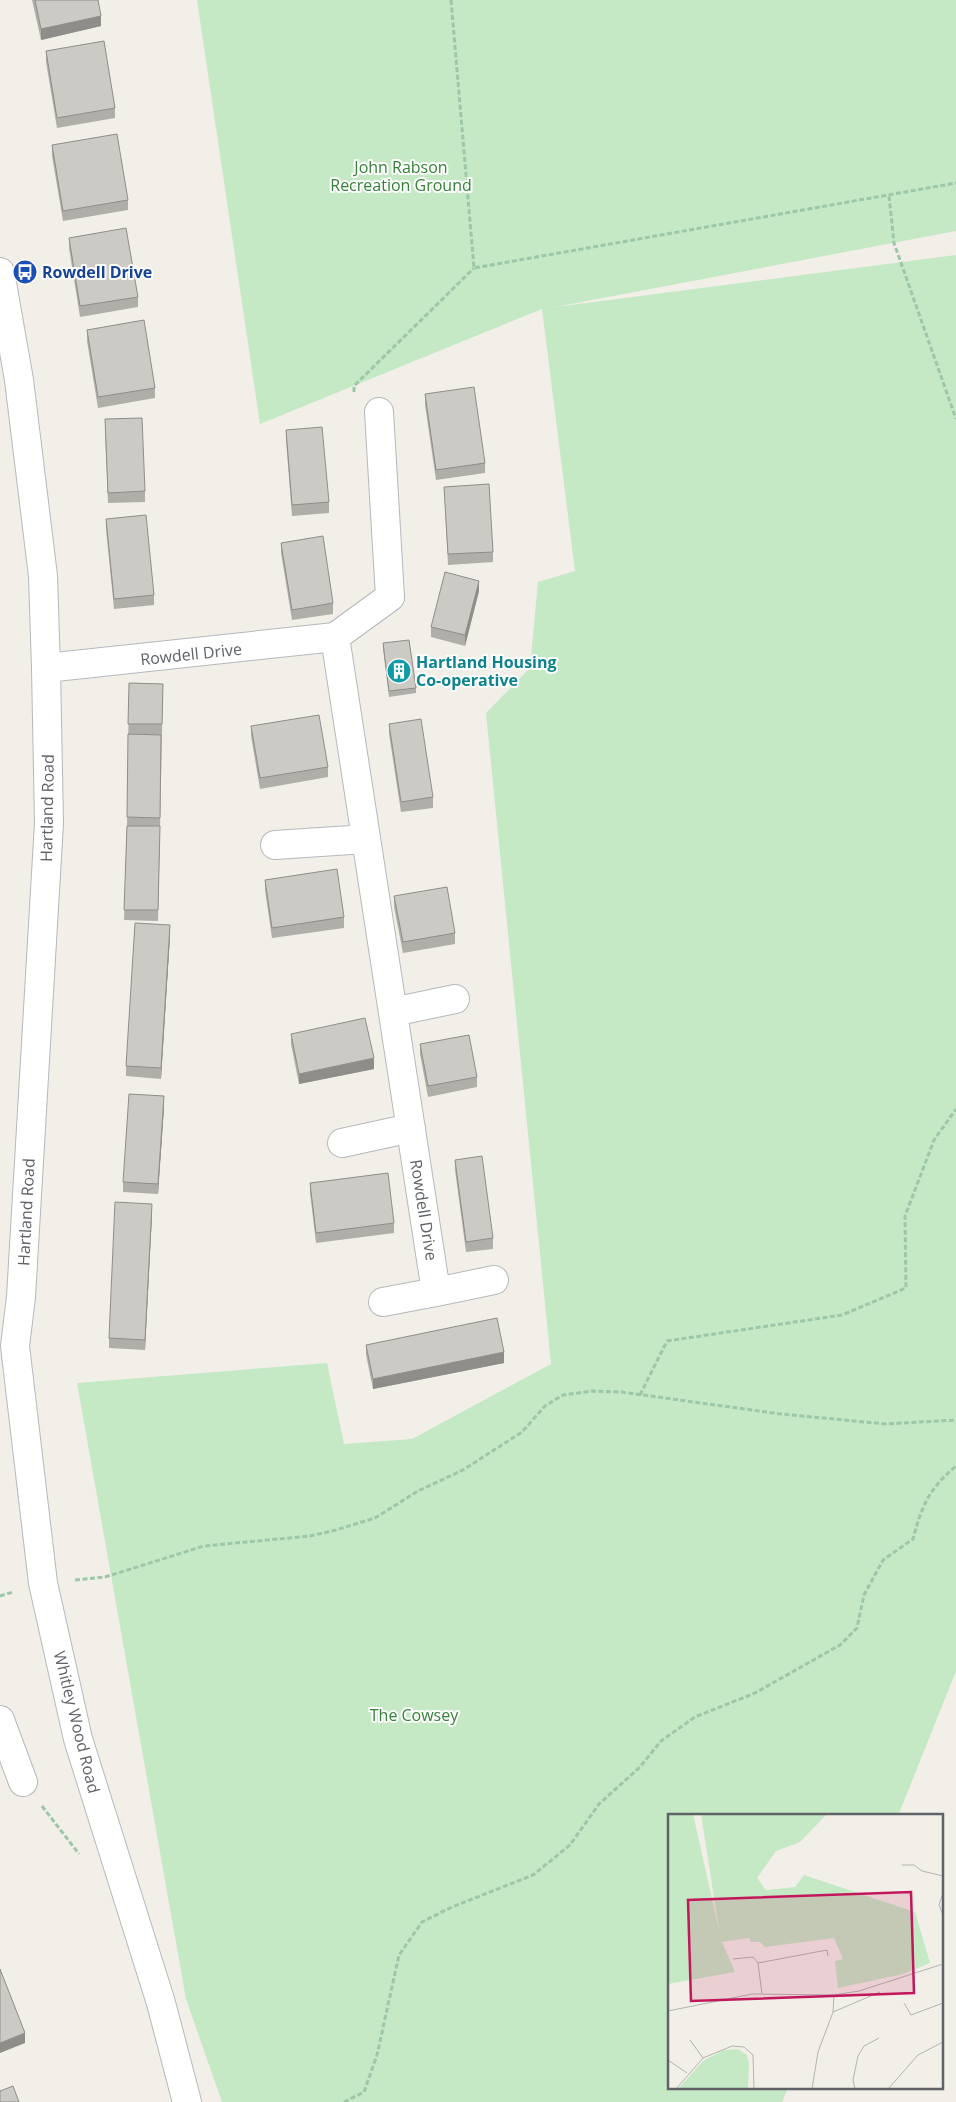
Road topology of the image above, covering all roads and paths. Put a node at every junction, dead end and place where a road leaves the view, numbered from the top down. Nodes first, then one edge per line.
1 (451, 0) edge
2 (956, 183) edge
3 (889, 196) junction
4 (474, 268) junction
5 (0, 272) edge
6 (354, 386) dead end
7 (379, 412) dead end
8 (956, 419) edge
9 (335, 638) junction
10 (46, 668) junction
11 (366, 838) junction
12 (275, 845) dead end
13 (455, 999) dead end
14 (393, 1012) junction
15 (956, 1109) edge
16 (411, 1128) junction
17 (342, 1143) dead end
18 (494, 1280) dead end
19 (436, 1292) junction
20 (383, 1302) dead end
21 (7, 1346) edge
22 (640, 1395) junction
23 (956, 1420) edge
24 (956, 1466) edge
25 (43, 1583) junction
26 (0, 1596) edge
27 (0, 1720) edge
28 (23, 1782) dead end
29 (187, 2102) edge
30 (344, 2102) edge

1 - 4 path
2 - 3 path
3 - 4 path
3 - 8 path
4 - 6 path
5 - 10 street, Hartland Road
7 - 9 street
9 - 10 street, Rowdell Drive
9 - 11 street, Rowdell Drive
10 - 21 street, Hartland Road
11 - 12 street
11 - 14 street, Rowdell Drive
13 - 14 street
14 - 16 street, Rowdell Drive
15 - 22 path
16 - 17 street
16 - 19 street, Rowdell Drive
18 - 19 street
19 - 20 street
21 - 25 street, Whitley Wood Road
22 - 23 path
22 - 25 path
24 - 30 path
25 - 26 path
25 - 29 street, Whitley Wood Road
27 - 28 street

